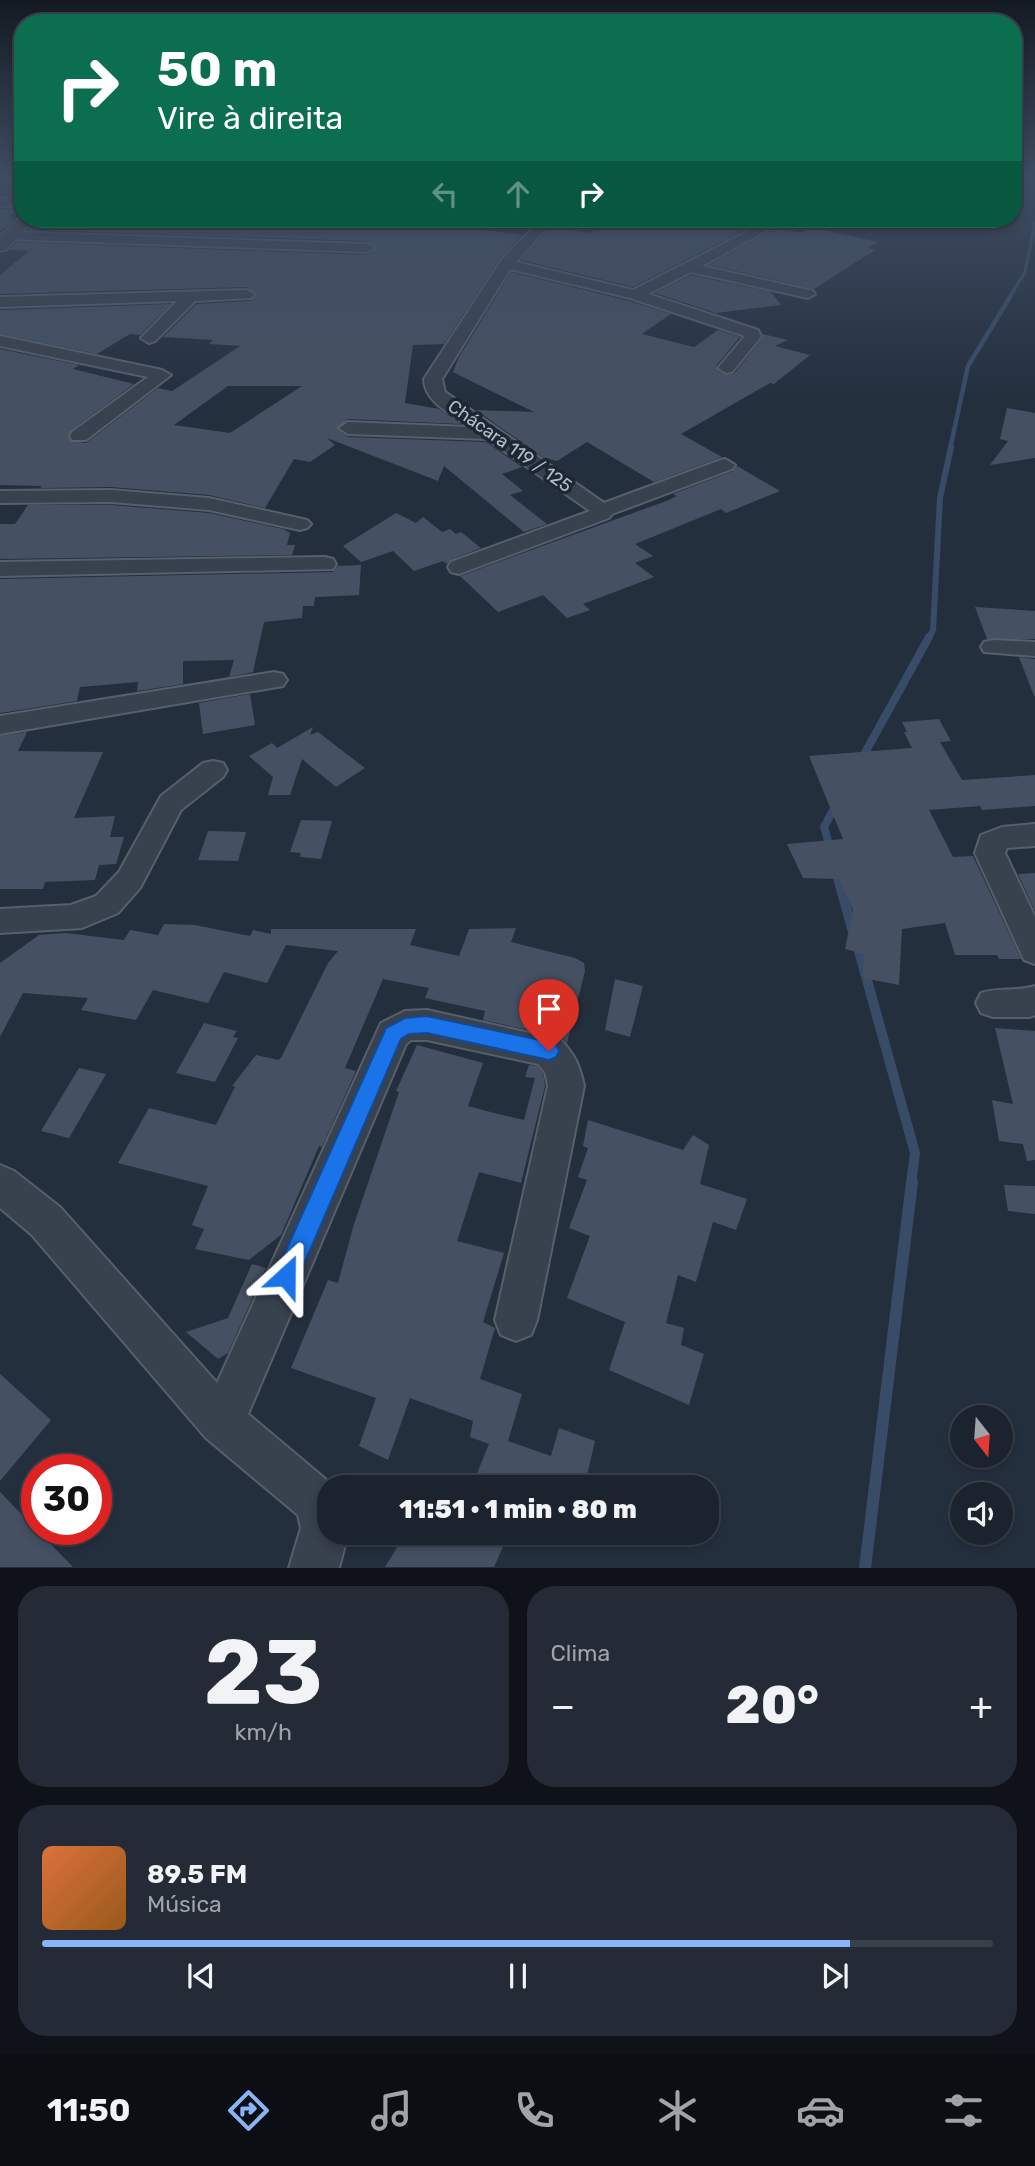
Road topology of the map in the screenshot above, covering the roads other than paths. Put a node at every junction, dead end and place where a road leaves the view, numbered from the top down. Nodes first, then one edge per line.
1 (517, 252) edge
2 (718, 252) edge
3 (506, 264) junction
4 (690, 267) junction
5 (808, 294) dead end
6 (246, 295) dead end
7 (635, 295) junction
8 (190, 297) junction
9 (0, 302) edge
10 (149, 338) dead end
11 (0, 341) edge
12 (726, 368) dead end
13 (348, 428) dead end
14 (488, 433) junction
15 (79, 436) dead end
16 (726, 464) dead end
17 (0, 497) edge
18 (602, 512) junction
19 (300, 524) dead end
20 (325, 564) dead end
21 (459, 567) dead end
22 (0, 569) edge
23 (993, 647) dead end
24 (1035, 649) edge
25 (274, 680) dead end
26 (0, 725) edge
27 (213, 770) dead end
28 (1035, 835) edge
29 (0, 921) edge
30 (1035, 951) edge
31 (1035, 1000) edge
32 (993, 1003) dead end
33 (0, 1184) edge
34 (516, 1320) dead end
35 (222, 1422) junction
36 (313, 1567) edge

1 - 3 street, Chácara 119 / 125
2 - 4 street
3 - 7 street
3 - 14 street, Chácara 119 / 125
4 - 5 street
4 - 7 street
6 - 8 street
7 - 12 street
8 - 9 street
8 - 10 street
11 - 15 street
13 - 14 street
14 - 18 street, Chácara 119 / 125
16 - 18 street
17 - 19 street
18 - 21 street
20 - 22 street
23 - 24 street
25 - 26 street
27 - 29 street
28 - 30 street
31 - 32 street
33 - 35 street
34 - 35 street
35 - 36 street

